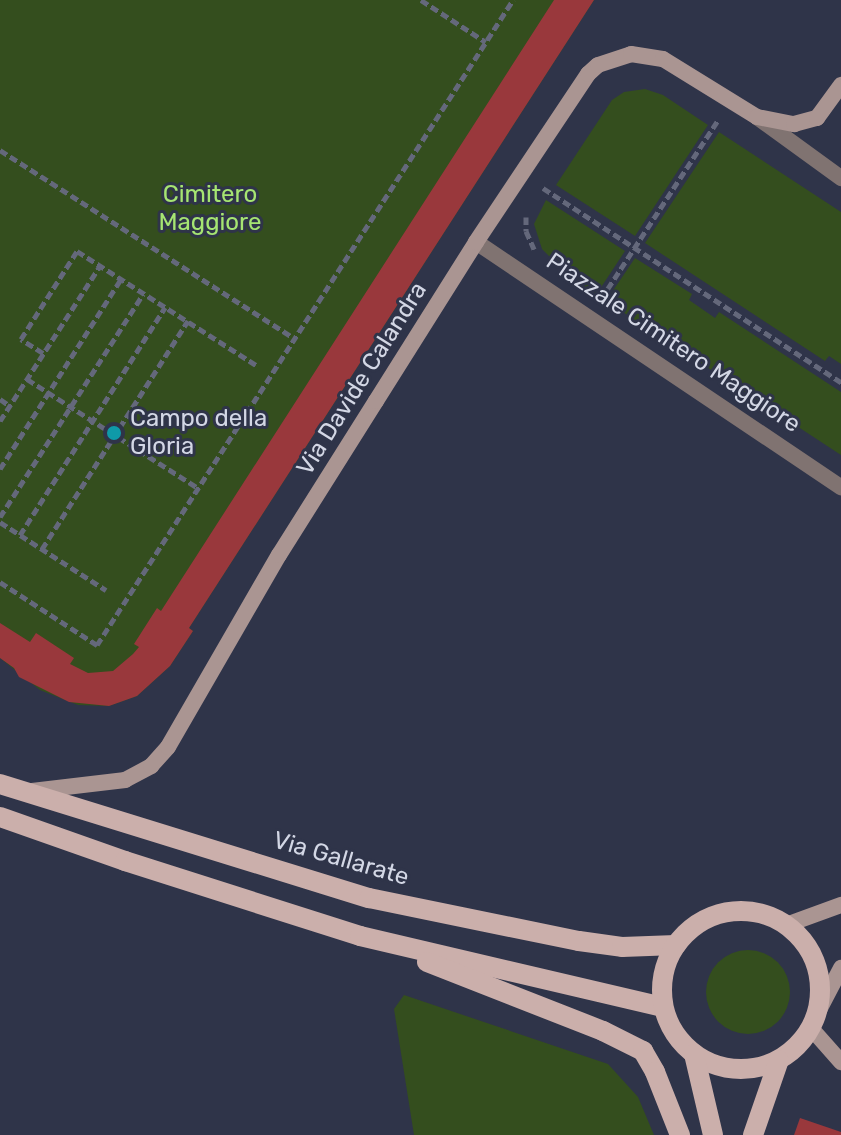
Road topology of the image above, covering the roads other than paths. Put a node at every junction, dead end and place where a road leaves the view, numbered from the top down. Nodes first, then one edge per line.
1 (841, 85) edge
2 (757, 117) junction
3 (841, 178) edge
4 (476, 242) junction
5 (841, 487) edge
6 (0, 784) edge
7 (26, 792) junction
8 (0, 817) edge
9 (841, 905) edge
10 (786, 925) junction
11 (360, 936) junction
12 (676, 945) junction
13 (841, 968) edge
14 (663, 1007) junction
15 (814, 1019) junction
16 (694, 1054) junction
17 (779, 1060) junction
18 (841, 1062) edge
19 (680, 1135) edge
20 (713, 1135) edge
21 (753, 1135) edge

1 - 2 main road
2 - 3 street
2 - 4 main road, Via Davide Calandra
4 - 5 street, Piazzale Cimitero Maggiore
4 - 7 main road, Via Davide Calandra
6 - 7 main road, Via Gallarate
7 - 12 main road, Via Gallarate
8 - 11 main road
9 - 10 main road
10 - 12 main road
10 - 15 main road
11 - 14 main road
11 - 19 main road
12 - 14 main road
13 - 15 main road
14 - 16 main road
15 - 17 main road
15 - 18 main road
16 - 17 main road
16 - 20 main road
17 - 21 main road

